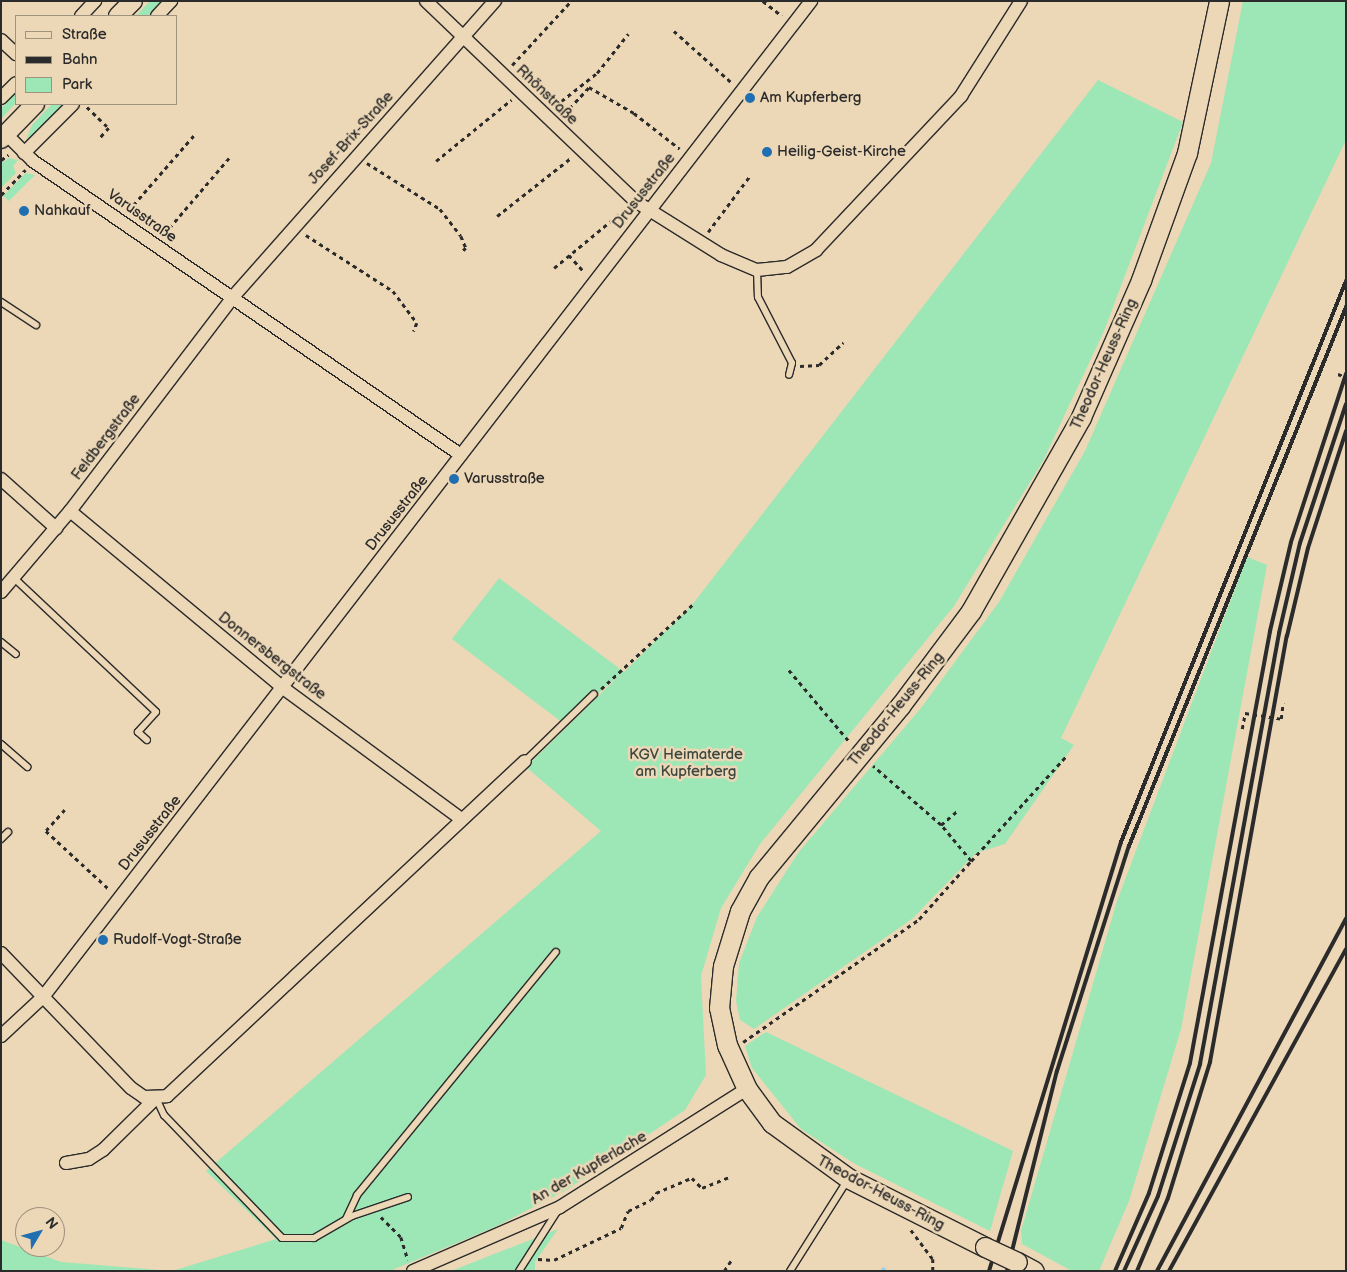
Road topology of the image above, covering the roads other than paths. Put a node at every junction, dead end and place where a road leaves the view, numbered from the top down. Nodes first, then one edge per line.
1 (95, 1) edge
2 (133, 1) edge
3 (171, 1) edge
4 (426, 1) edge
5 (495, 1) edge
6 (811, 1) edge
7 (1021, 1) edge
8 (1219, 1) edge
9 (82, 15) edge
10 (119, 15) edge
11 (157, 15) edge
12 (464, 37) junction
13 (1, 40) edge
14 (15, 53) edge
15 (15, 84) edge
16 (1, 98) edge
17 (34, 105) edge
18 (72, 105) edge
19 (3, 136) edge
20 (24, 153) junction
21 (648, 210) junction
22 (757, 270) junction
23 (232, 298) junction
24 (1, 302) edge
25 (36, 325) dead end
26 (789, 375) dead end
27 (461, 456) junction
28 (1, 479) edge
29 (70, 511) junction
30 (56, 528) junction
31 (14, 578) junction
32 (1, 592) edge
33 (1, 642) edge
34 (16, 654) dead end
35 (283, 688) junction
36 (594, 694) road end
37 (147, 740) dead end
38 (1, 744) edge
39 (525, 761) joint
40 (27, 766) dead end
41 (460, 818) junction
42 (8, 832) dead end
43 (1, 839) edge
44 (1, 952) edge
45 (556, 952) dead end
46 (43, 997) junction
47 (1, 1036) edge
48 (747, 1089) junction
49 (156, 1098) junction
50 (66, 1163) dead end
51 (848, 1178) junction
52 (408, 1197) dead end
53 (560, 1207) junction
54 (346, 1219) junction
55 (411, 1267) edge
56 (519, 1271) edge
57 (790, 1271) edge
58 (1034, 1271) edge

1 - 9 street
2 - 10 main road
3 - 11 street
4 - 12 street, Rhönstraße
5 - 12 street, Josef-Brix-Straße
6 - 21 street, Drususstraße
7 - 22 street
8 - 48 main road, Theodor-Heuss-Ring
12 - 21 street, Rhönstraße
12 - 23 street, Josef-Brix-Straße
13 - 14 street
15 - 16 street
17 - 19 main road
18 - 20 street
19 - 20 street, Varusstraße
20 - 23 street, Varusstraße
21 - 22 street
21 - 27 street, Drususstraße
22 - 26 lane
23 - 27 street, Varusstraße
23 - 29 street, Feldbergstraße
24 - 25 lane
27 - 35 street, Drususstraße
28 - 30 street
29 - 30 street, Feldbergstraße
29 - 35 street, Donnersbergstraße
30 - 31 street, Feldbergstraße
31 - 32 street, Feldbergstraße
31 - 37 lane
33 - 34 lane
35 - 41 street, Donnersbergstraße
35 - 46 street, Drususstraße
36 - 39 lane
38 - 40 lane
39 - 41 street
41 - 49 street
42 - 43 lane
44 - 46 street
45 - 54 lane
46 - 47 street, Drususstraße
46 - 49 street
48 - 51 main road, Theodor-Heuss-Ring
48 - 53 street, An der Kupferlache
49 - 50 street
49 - 54 lane
51 - 57 lane
51 - 58 main road, Theodor-Heuss-Ring, bridge
52 - 54 lane
53 - 55 street, An der Kupferlache
53 - 56 lane

